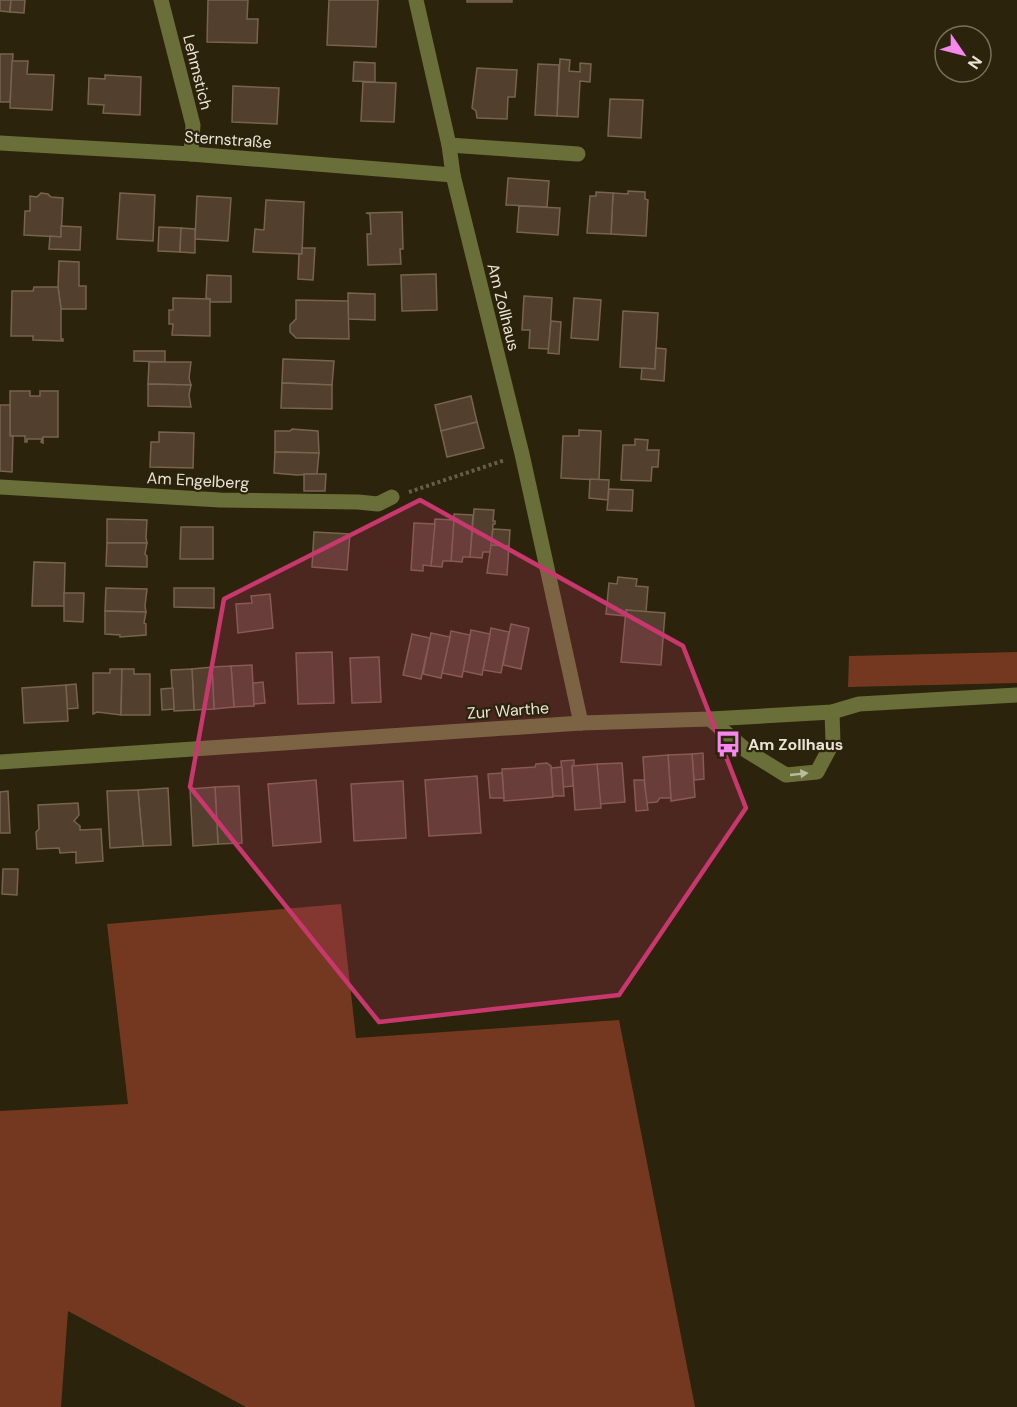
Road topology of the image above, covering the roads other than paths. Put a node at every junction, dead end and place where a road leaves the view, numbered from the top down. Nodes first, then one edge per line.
1 (161, 0) edge
2 (416, 0) edge
3 (0, 143) edge
4 (449, 145) junction
5 (191, 154) junction
6 (578, 154) dead end
7 (453, 175) junction
8 (0, 487) edge
9 (392, 498) road end
10 (1017, 694) edge
11 (832, 712) junction
12 (710, 719) junction
13 (581, 723) junction
14 (0, 762) edge

1 - 5 street, Lehmstich
2 - 4 street, Am Zollhaus
3 - 5 street, Sternstraße
4 - 6 street
4 - 7 street, Am Zollhaus
5 - 7 street, Sternstraße
7 - 13 street, Am Zollhaus
8 - 9 street, Am Engelberg
10 - 11 street, Zur Warthe
11 - 12 street, Zur Warthe
12 -> 11 street
12 - 13 street, Zur Warthe
13 - 14 street, Zur Warthe

